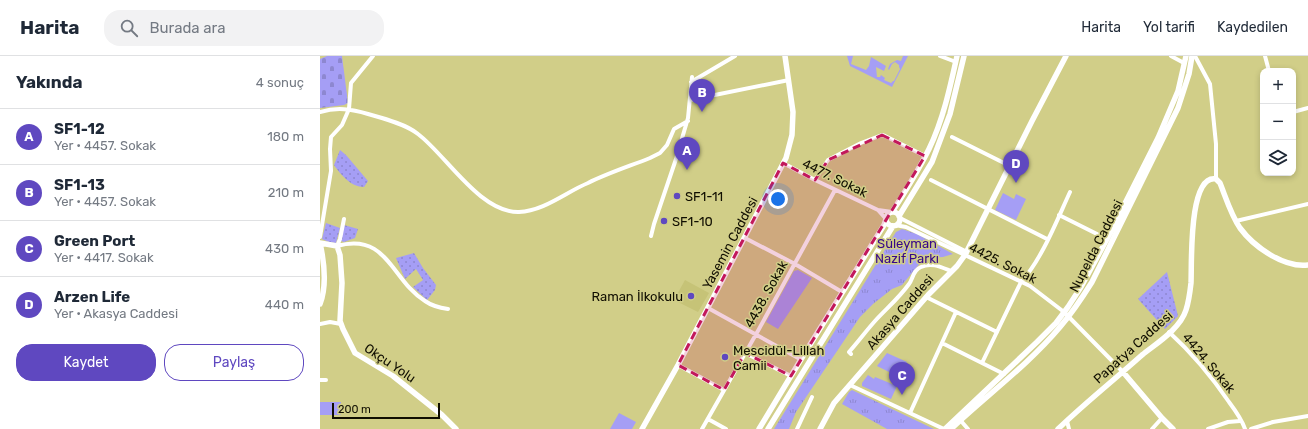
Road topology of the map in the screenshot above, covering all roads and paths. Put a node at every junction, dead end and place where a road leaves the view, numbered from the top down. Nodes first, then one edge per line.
1 (373, 56) edge
2 (735, 56) edge
3 (786, 56) edge
4 (940, 56) edge
5 (957, 56) edge
6 (964, 56) edge
7 (1066, 56) edge
8 (1171, 56) edge
9 (1186, 56) edge
10 (1192, 56) edge
11 (1195, 56) edge
12 (1265, 56) edge
13 (956, 62) junction
14 (1184, 63) junction
15 (1268, 68) edge
16 (789, 80) junction
17 (690, 100) junction
18 (1308, 108) edge
19 (349, 109) junction
20 (1296, 111) edge
21 (320, 112) edge
22 (688, 121) junction
23 (952, 136) dead end
24 (925, 156) junction
25 (783, 163) junction
26 (1010, 166) junction
27 (1216, 179) junction
28 (815, 180) junction
29 (931, 180) dead end
30 (835, 190) junction
31 (1070, 192) dead end
32 (1308, 204) edge
33 (878, 210) junction
34 (989, 210) junction
35 (892, 212) junction
36 (1059, 215) junction
37 (899, 217) junction
38 (886, 218) junction
39 (344, 219) dead end
40 (1236, 221) junction
41 (894, 226) junction
42 (652, 236) dead end
43 (320, 238) edge
44 (745, 238) junction
45 (1047, 239) junction
46 (1107, 239) junction
47 (320, 242) edge
48 (337, 246) junction
49 (966, 254) junction
50 (795, 264) junction
51 (1308, 265) edge
52 (951, 271) junction
53 (1021, 282) junction
54 (842, 292) junction
55 (926, 297) junction
56 (320, 304) edge
57 (708, 308) junction
58 (448, 309) dead end
59 (956, 312) junction
60 (1066, 314) junction
61 (320, 324) edge
62 (341, 324) junction
63 (997, 332) junction
64 (1169, 332) junction
65 (756, 334) junction
66 (942, 343) junction
67 (745, 352) junction
68 (851, 354) dead end
69 (800, 359) junction
70 (982, 363) junction
71 (678, 365) junction
72 (1123, 372) junction
73 (1004, 374) junction
74 (791, 376) junction
75 (320, 380) edge
76 (326, 380) dead end
77 (850, 385) junction
78 (724, 390) junction
79 (812, 397) dead end
80 (910, 413) junction
81 (1308, 416) edge
82 (1162, 418) junction
83 (708, 419) junction
84 (1066, 420) junction
85 (961, 421) junction
86 (1240, 421) junction
87 (456, 429) edge
88 (642, 429) edge
89 (702, 429) edge
90 (726, 429) edge
91 (759, 429) edge
92 (768, 429) edge
93 (797, 429) edge
94 (820, 429) edge
95 (944, 429) edge
96 (951, 429) edge
97 (968, 429) edge
98 (1058, 429) edge
99 (1070, 429) edge
100 (1152, 429) edge
101 (1173, 429) edge
102 (1208, 429) edge
103 (1245, 429) edge
104 (1251, 429) edge

1 - 19 street
2 - 17 street
3 - 16 street, Yasemin Caddesi
4 - 13 street
5 - 13 street
6 - 37 street
7 - 26 street, Akasya Caddesi
8 - 14 street
9 - 14 street, Nupelda Caddesi
10 - 60 street, Nupelda Caddesi
11 - 27 street
12 - 15 street
13 - 24 street
14 - 46 street, Nupelda Caddesi
16 - 17 street
16 - 25 street, Yasemin Caddesi
17 - 22 street
18 - 20 street
19 - 21 street
19 - 22 street
19 - 43 street
22 - 42 street
23 - 26 street
24 - 28 street
24 - 35 street
25 - 28 street, 4477. Sokak
25 - 44 street, Yasemin Caddesi
26 - 34 street, Akasya Caddesi
27 - 40 street
27 - 64 street, Papatya Caddesi
28 - 30 street, 4477. Sokak
29 - 34 street
30 - 33 street, 4477. Sokak
30 - 50 street, 4438. Sokak
31 - 36 street
32 - 40 street
33 - 35 street
33 - 38 street
34 - 45 street
34 - 49 street, Akasya Caddesi
35 - 37 street
35 - 38 street
36 - 45 street
36 - 46 street
37 - 41 street
37 - 49 street
38 - 41 street
38 - 54 street
39 - 48 street
40 - 51 street
41 - 49 street, 4425. Sokak
41 - 92 street
43 - 47 street
44 - 50 street
44 - 57 street, Yasemin Caddesi
45 - 53 street
46 - 60 street, Nupelda Caddesi
47 - 48 street
47 - 56 street
48 - 58 street
48 - 62 street, Okçu Yolu
49 - 52 street, Akasya Caddesi
49 - 53 street, 4425. Sokak
50 - 54 street
50 - 65 street, 4438. Sokak
52 - 55 street, Akasya Caddesi
52 - 68 street
53 - 60 street, 4425. Sokak
53 - 63 street
54 - 69 street
55 - 59 street
55 - 77 street, Akasya Caddesi
57 - 65 street
57 - 71 street, Yasemin Caddesi
59 - 63 street
59 - 66 street
60 - 72 street, 4425. Sokak
60 - 73 street, Nupelda Caddesi
60 - 85 street, Nupelda Caddesi
61 - 62 street
62 - 87 street, Okçu Yolu
63 - 70 street
64 - 72 street, Papatya Caddesi
64 - 86 street, 4424. Sokak
65 - 67 street, 4438. Sokak
65 - 69 street
66 - 70 street
66 - 80 street
67 - 74 street
67 - 78 street, 4438. Sokak
69 - 74 street
70 - 73 street
71 - 78 street
71 - 88 street, Yasemin Caddesi
72 - 82 street
72 - 84 street, Papatya Caddesi
73 - 95 street, Nupelda Caddesi
74 - 91 street
75 - 76 street
77 - 80 street
77 - 94 street, Akasya Caddesi
78 - 83 street, 4438. Sokak
79 - 93 street
80 - 95 street
81 - 104 street
82 - 100 street
82 - 101 street
83 - 89 street, 4438. Sokak
83 - 90 street
84 - 98 street, Papatya Caddesi
84 - 99 street
85 - 96 street, Nupelda Caddesi
85 - 97 street
86 - 102 street
86 - 103 street, 4424. Sokak

